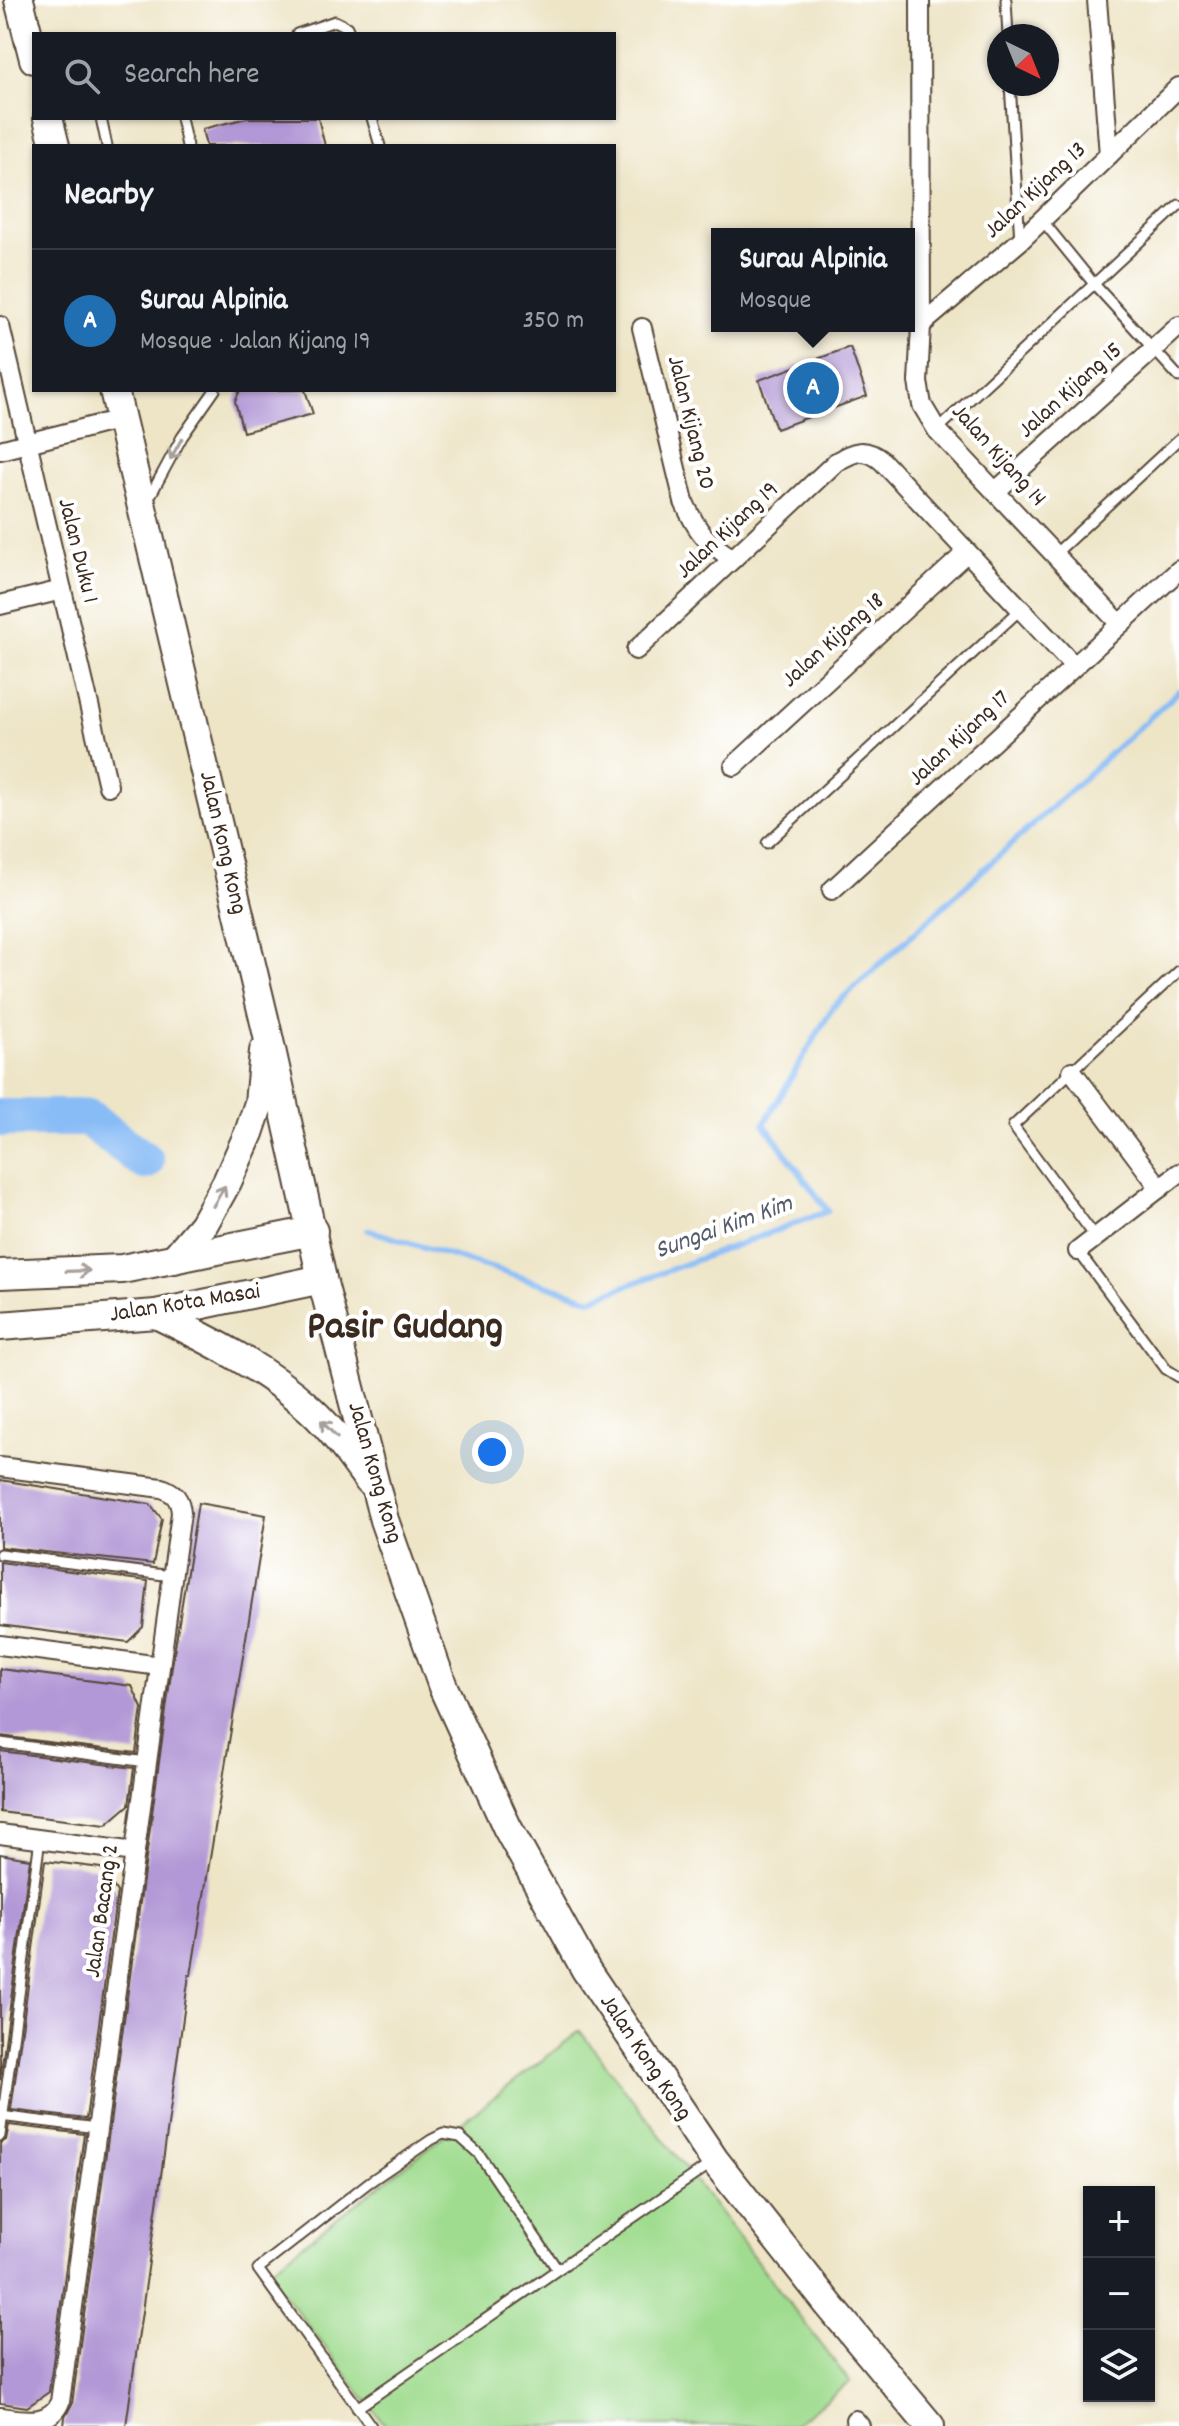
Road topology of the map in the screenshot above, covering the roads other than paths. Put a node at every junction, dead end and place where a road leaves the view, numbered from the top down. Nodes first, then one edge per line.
1 (920, 0) edge
2 (1006, 0) edge
3 (1097, 0) edge
4 (26, 12) edge
5 (1007, 24) edge
6 (303, 32) edge
7 (349, 32) edge
8 (32, 47) edge
9 (1179, 87) edge
10 (1011, 96) edge
11 (48, 120) edge
12 (101, 120) edge
13 (183, 120) edge
14 (373, 120) edge
15 (54, 144) edge
16 (107, 144) edge
17 (187, 144) edge
18 (379, 144) edge
19 (1109, 155) junction
20 (1179, 205) edge
21 (1042, 219) junction
22 (1020, 241) junction
23 (1094, 284) junction
24 (921, 325) junction
25 (0, 326) edge
26 (1179, 326) edge
27 (642, 328) dead end
28 (1153, 349) junction
29 (1179, 377) edge
30 (114, 392) edge
31 (214, 392) edge
32 (121, 419) junction
33 (937, 430) junction
34 (1179, 439) edge
35 (26, 443) junction
36 (0, 450) edge
37 (996, 491) junction
38 (143, 511) junction
39 (967, 552) junction
40 (1055, 554) junction
41 (733, 559) junction
42 (1179, 570) edge
43 (62, 590) junction
44 (0, 605) edge
45 (1021, 609) junction
46 (1120, 624) junction
47 (636, 650) dead end
48 (1074, 666) junction
49 (734, 766) dead end
50 (108, 786) dead end
51 (767, 843) dead end
52 (832, 890) dead end
53 (1179, 971) edge
54 (266, 1027) junction
55 (1072, 1071) junction
56 (1179, 1173) edge
57 (1160, 1188) junction
58 (313, 1231) junction
59 (1096, 1238) junction
60 (1078, 1251) joint
61 (174, 1259) junction
62 (0, 1274) edge
63 (322, 1279) junction
64 (156, 1314) junction
65 (0, 1326) edge
66 (1179, 1377) edge
67 (0, 1467) edge
68 (377, 1491) junction
69 (0, 1554) edge
70 (172, 1576) junction
71 (0, 1645) edge
72 (160, 1666) junction
73 (0, 1743) edge
74 (147, 1762) junction
75 (0, 1834) edge
76 (40, 1839) junction
77 (135, 1852) junction
78 (1, 2116) edge
79 (97, 2128) junction
80 (0, 2136) edge
81 (715, 2161) junction
82 (557, 2269) junction
83 (357, 2408) junction
84 (0, 2417) edge
85 (371, 2426) edge
86 (930, 2426) edge

1 - 24 street, Jalan Kijang 14
2 - 5 lane
3 - 19 street
4 - 8 main road
6 - 7 lane
9 - 19 street, Jalan Kijang 13
10 - 22 lane
11 - 15 main road
12 - 16 lane
13 - 17 lane
14 - 18 lane
19 - 21 street, Jalan Kijang 13
20 - 23 lane
21 - 22 street, Jalan Kijang 13
21 - 23 lane
22 - 24 street, Jalan Kijang 13
23 - 28 lane
23 - 33 lane
24 - 33 street, Jalan Kijang 14
25 - 35 street, Jalan Duku 1
26 - 28 street, Jalan Kijang 15
27 - 41 street, Jalan Kijang 20
28 - 29 lane
28 - 37 street, Jalan Kijang 15
30 - 32 main road, Jalan Kong Kong
31 -> 38 lane
32 - 35 street
32 - 38 main road, Jalan Kong Kong
33 - 37 street, Jalan Kijang 14
34 - 40 lane
35 - 36 street
35 - 43 street, Jalan Duku 1
37 - 40 street, Jalan Kijang 14
38 - 54 main road, Jalan Kong Kong
39 - 41 street, Jalan Kijang 19
39 - 45 street
39 - 49 street, Jalan Kijang 18
40 - 46 street, Jalan Kijang 14
41 - 47 street, Jalan Kijang 19
42 - 46 street, Jalan Kijang 17
43 - 44 street
43 - 50 street, Jalan Duku 1
45 - 48 street
45 - 51 lane
46 - 48 street, Jalan Kijang 17
48 - 52 street, Jalan Kijang 17
53 - 55 lane
54 - 58 main road, Jalan Kong Kong
61 -> 54 main road
55 - 57 street
55 - 59 lane
56 - 57 street
57 - 59 street
58 - 61 main road, Jalan Kota Masai
58 - 63 main road, Jalan Kong Kong
59 - 60 street
60 - 66 lane
62 -> 61 main road, Jalan Kota Masai
63 - 64 main road, Jalan Kota Masai
63 - 68 main road, Jalan Kong Kong
64 - 65 main road, Jalan Kota Masai
68 -> 64 main road
67 - 70 street, Jalan Bacang 2
68 - 81 main road, Jalan Kong Kong
69 - 70 lane
70 - 72 street, Jalan Bacang 2
71 - 72 street
72 - 74 street, Jalan Bacang 2
73 - 74 lane
74 - 77 street, Jalan Bacang 2
75 - 76 street
76 - 77 street
76 - 78 lane
77 - 79 street, Jalan Bacang 2
78 - 79 lane
78 - 80 lane
79 - 84 street, Jalan Bacang 2
81 - 82 lane
81 - 86 main road, Jalan Kong Kong
82 - 83 lane
82 - 83 lane
83 - 85 lane

